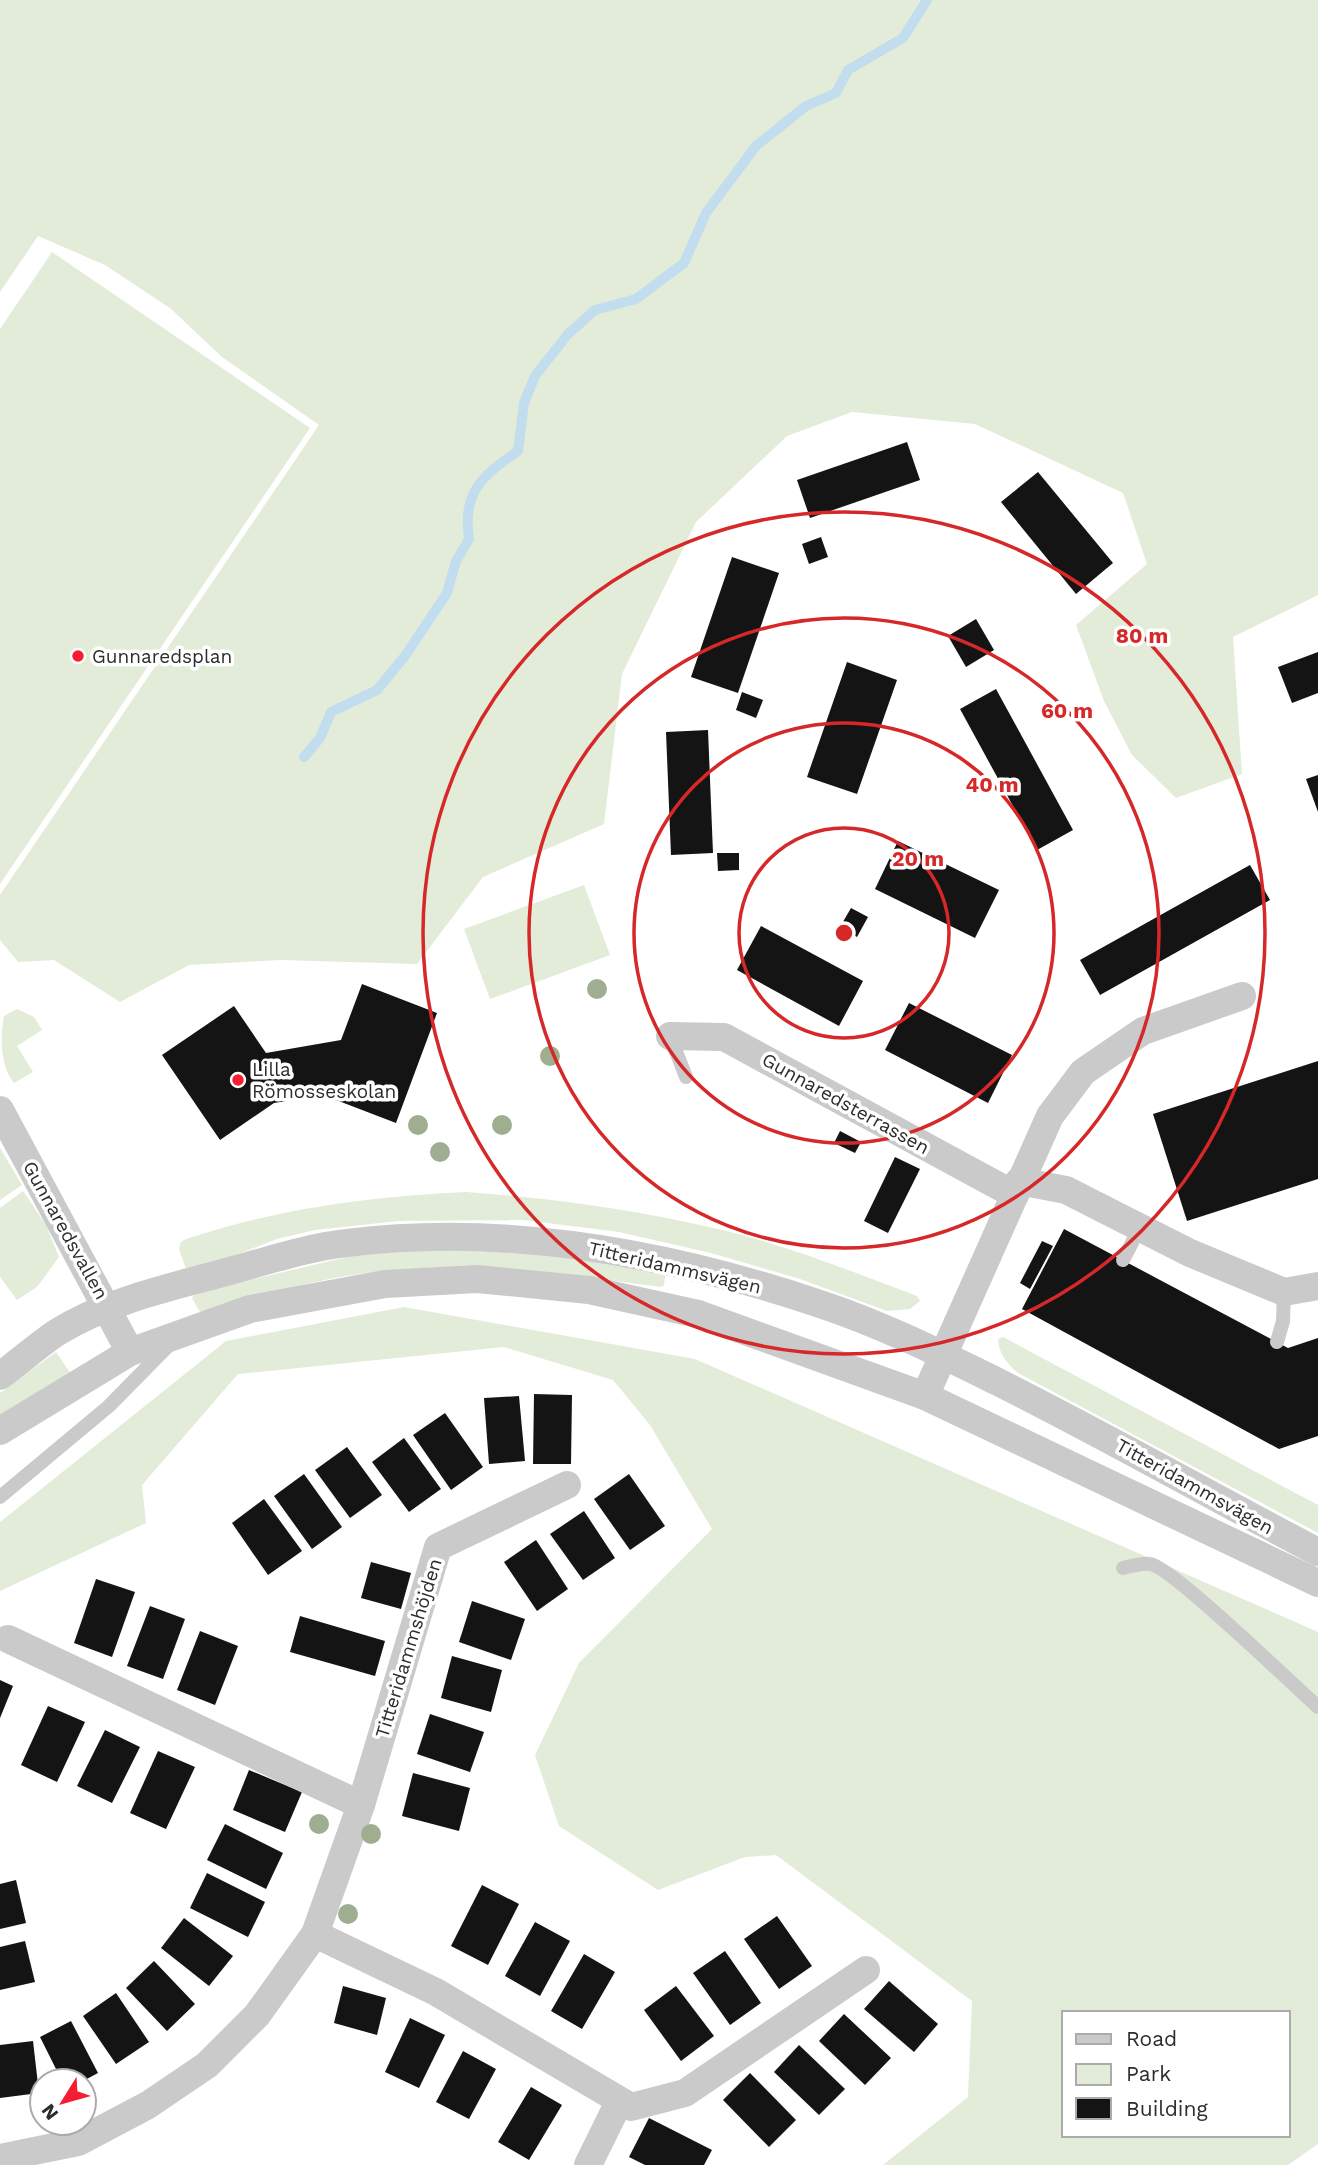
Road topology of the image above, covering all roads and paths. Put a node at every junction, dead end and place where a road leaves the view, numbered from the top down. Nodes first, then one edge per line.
1 (1242, 996) dead end
2 (670, 1036) joint
3 (686, 1077) dead end
4 (0, 1110) edge
5 (1017, 1188) junction
6 (1139, 1229) junction
7 (1123, 1260) dead end
8 (1318, 1286) edge
9 (1284, 1292) junction
10 (108, 1308) junction
11 (175, 1338) junction
12 (1277, 1342) dead end
13 (130, 1352) junction
14 (943, 1355) junction
15 (0, 1376) edge
16 (925, 1396) junction
17 (0, 1431) edge
18 (567, 1485) dead end
19 (0, 1497) edge
20 (1318, 1552) edge
21 (1123, 1568) dead end
22 (1318, 1583) edge
23 (8, 1639) dead end
24 (1318, 1707) edge
25 (361, 1805) junction
26 (315, 1934) junction
27 (866, 1970) dead end
28 (619, 2102) junction
29 (80, 2154) edge
30 (0, 2158) edge
31 (588, 2165) edge

1 - 5 street
2 - 3 lane
2 - 5 street, Gunnaredsterrassen
4 - 10 street, Gunnaredsvallen
5 - 6 street, Gunnaredsterrassen
5 - 14 street
6 - 7 lane
6 - 9 street, Gunnaredsterrassen
8 - 9 street
9 - 12 lane
10 - 13 street, Gunnaredsvallen
10 - 14 street, Titteridammsvägen
10 - 15 street, Titteridammsvägen
11 - 13 street, Titteridammsvägen
11 - 16 street, Titteridammsvägen
11 - 19 lane
13 - 17 street, Titteridammsvägen
14 - 16 street
14 - 20 street, Titteridammsvägen
16 - 22 street, Titteridammsvägen
18 - 25 street, Titteridammshöjden
21 - 24 lane
23 - 25 street
25 - 26 street, Titteridammshöjden
26 - 28 street
26 - 29 street, Titteridammshöjden
27 - 28 street
28 - 31 street
29 - 30 street, Titteridammshöjden

